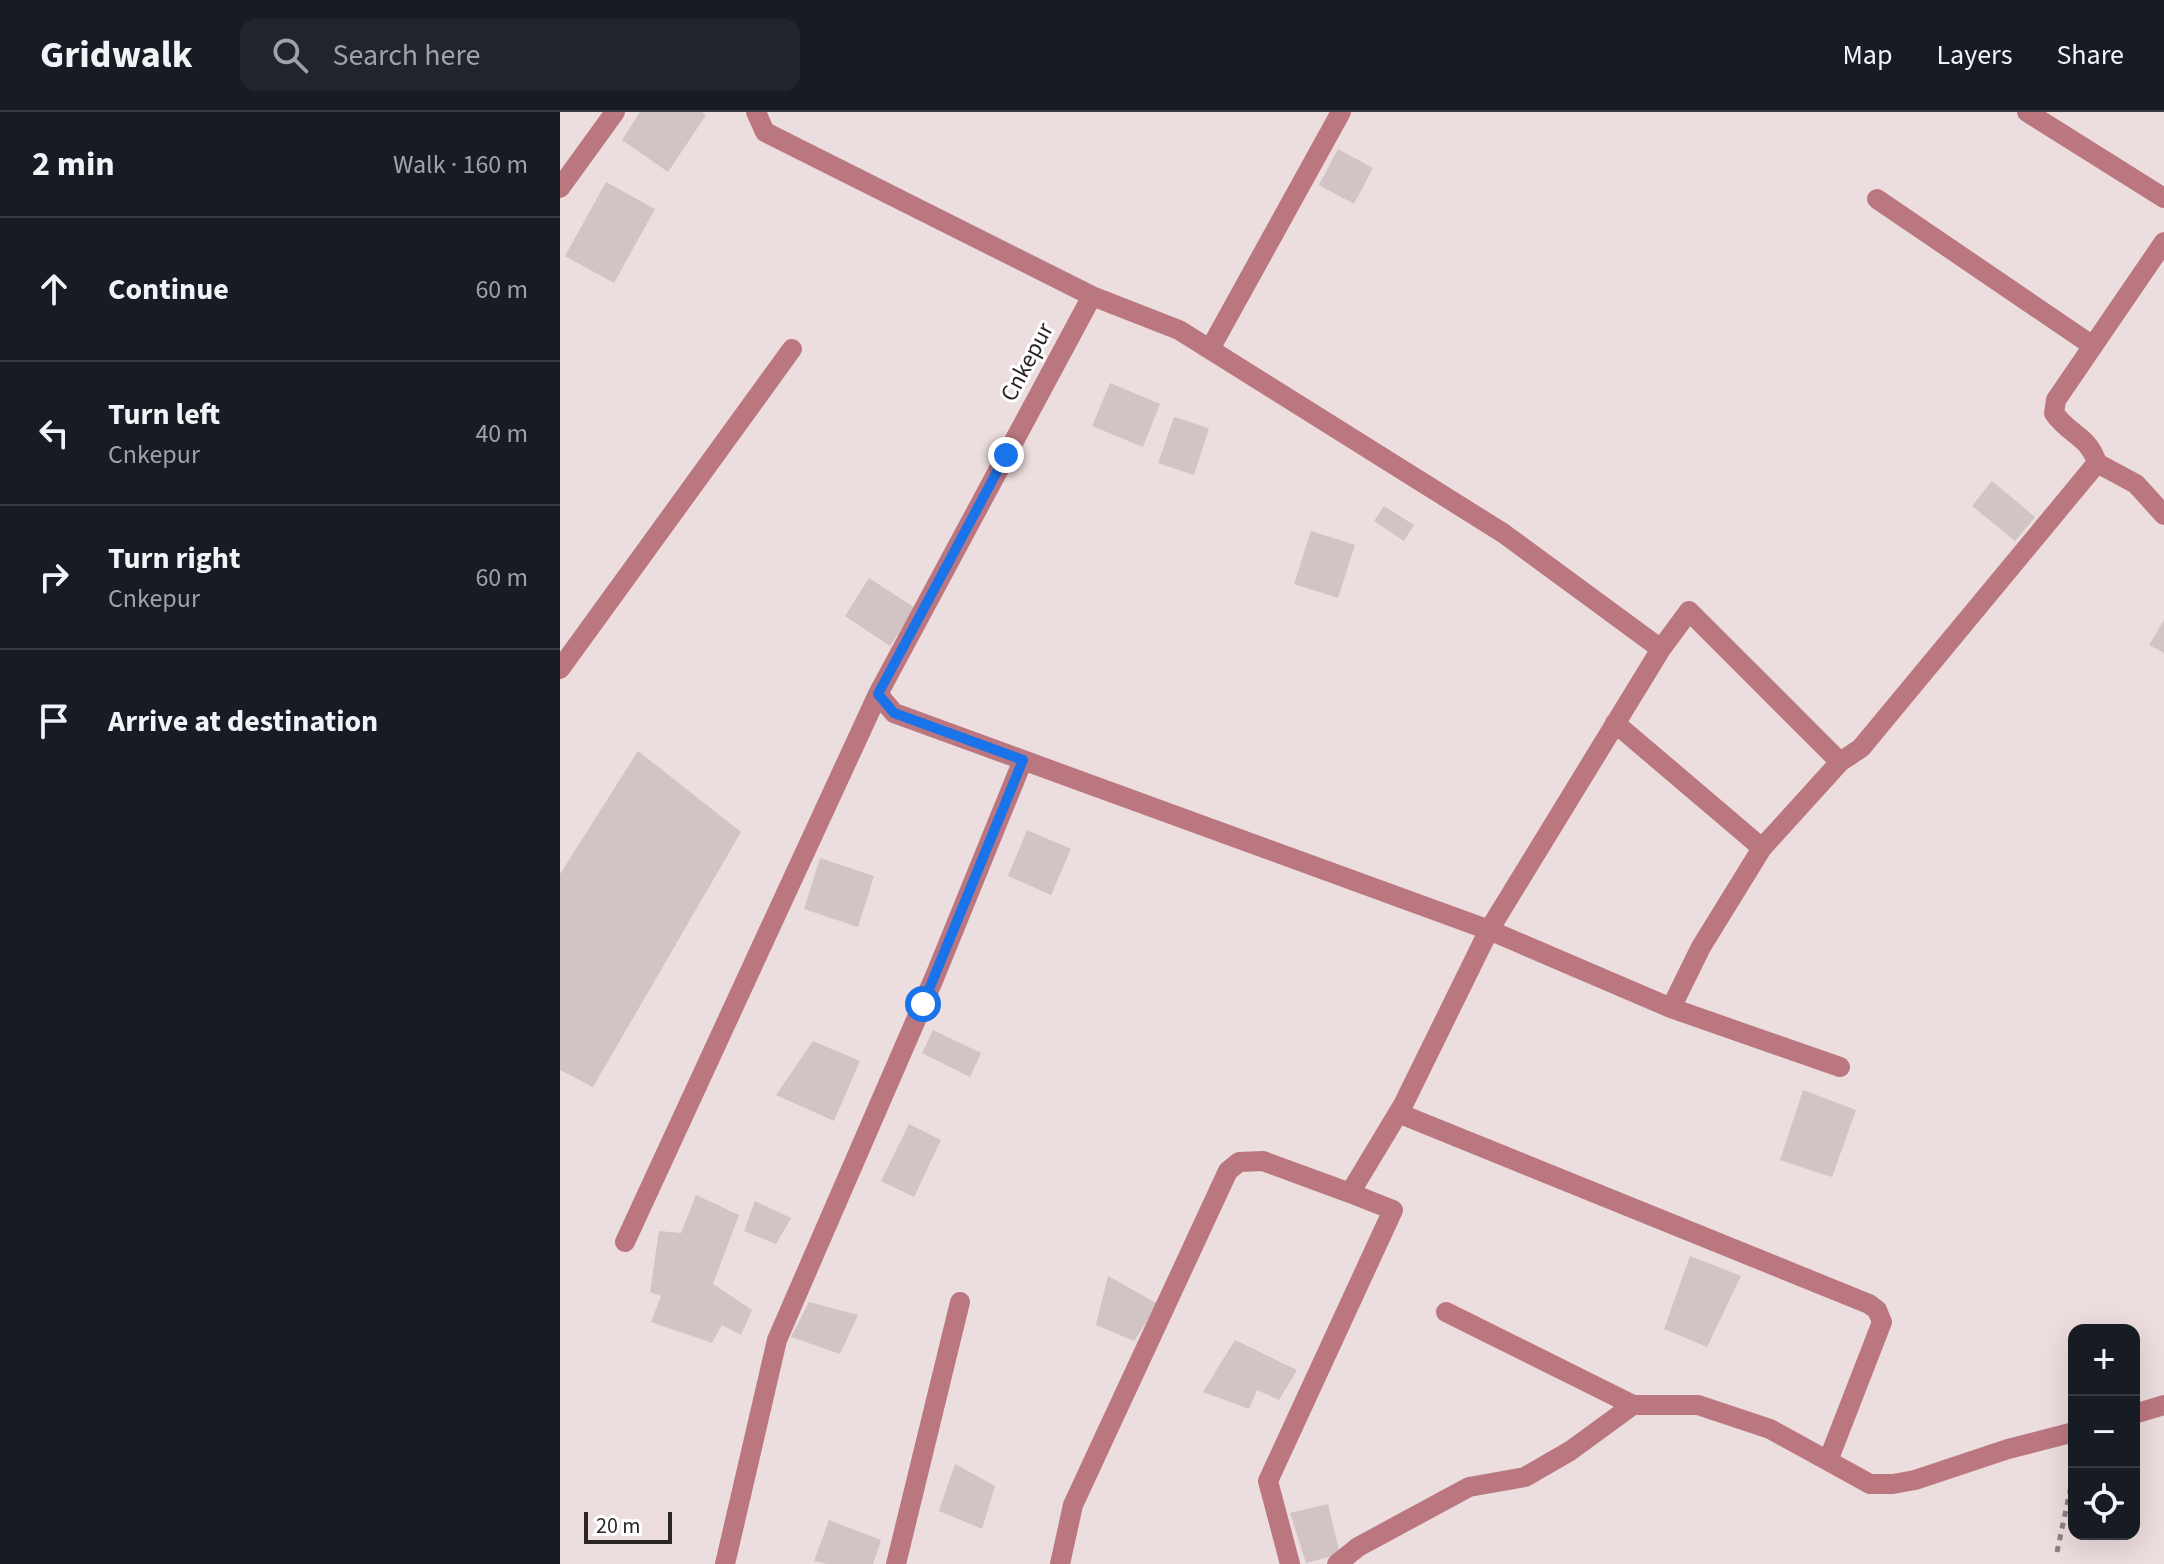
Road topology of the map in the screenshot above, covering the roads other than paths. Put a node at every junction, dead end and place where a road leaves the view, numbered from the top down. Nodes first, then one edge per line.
1 (615, 112) edge
2 (756, 112) edge
3 (1341, 112) edge
4 (2027, 112) edge
5 (560, 188) edge
6 (2164, 198) edge
7 (1877, 199) dead end
8 (2164, 242) edge
9 (1092, 296) junction
10 (2093, 346) junction
11 (792, 349) dead end
12 (1210, 349) junction
13 (2097, 463) junction
14 (2164, 515) edge
15 (1661, 649) junction
16 (560, 669) edge
17 (878, 694) junction
18 (1615, 723) junction
19 (1023, 760) junction
20 (1840, 762) junction
21 (1762, 848) junction
22 (1489, 930) junction
23 (1671, 1008) junction
24 (1840, 1067) dead end
25 (1398, 1113) junction
26 (1350, 1193) junction
27 (625, 1242) dead end
28 (960, 1302) dead end
29 (1446, 1312) dead end
30 (1633, 1405) junction
31 (2164, 1405) edge
32 (2140, 1412) edge
33 (2068, 1434) edge
34 (1828, 1461) junction
35 (725, 1564) edge
36 (896, 1564) edge
37 (1060, 1564) edge
38 (1290, 1564) edge
39 (1337, 1564) edge

1 - 5 street
2 - 9 street
3 - 12 street
4 - 6 street
7 - 10 street
8 - 10 street
9 - 12 street
9 - 17 street, Cnkepur
10 - 13 street
11 - 16 street
12 - 15 street
13 - 14 street
13 - 20 street
15 - 18 street
15 - 20 street
17 - 19 street
17 - 27 street, Cnkepur
18 - 21 street
18 - 22 street
19 - 22 street
19 - 35 street
20 - 21 street
21 - 23 street
22 - 23 street
22 - 25 street
23 - 24 street
25 - 26 street
25 - 34 street
26 - 37 street
26 - 38 street
28 - 36 street
29 - 30 street
30 - 34 street
30 - 39 street
31 - 32 street
33 - 34 street

